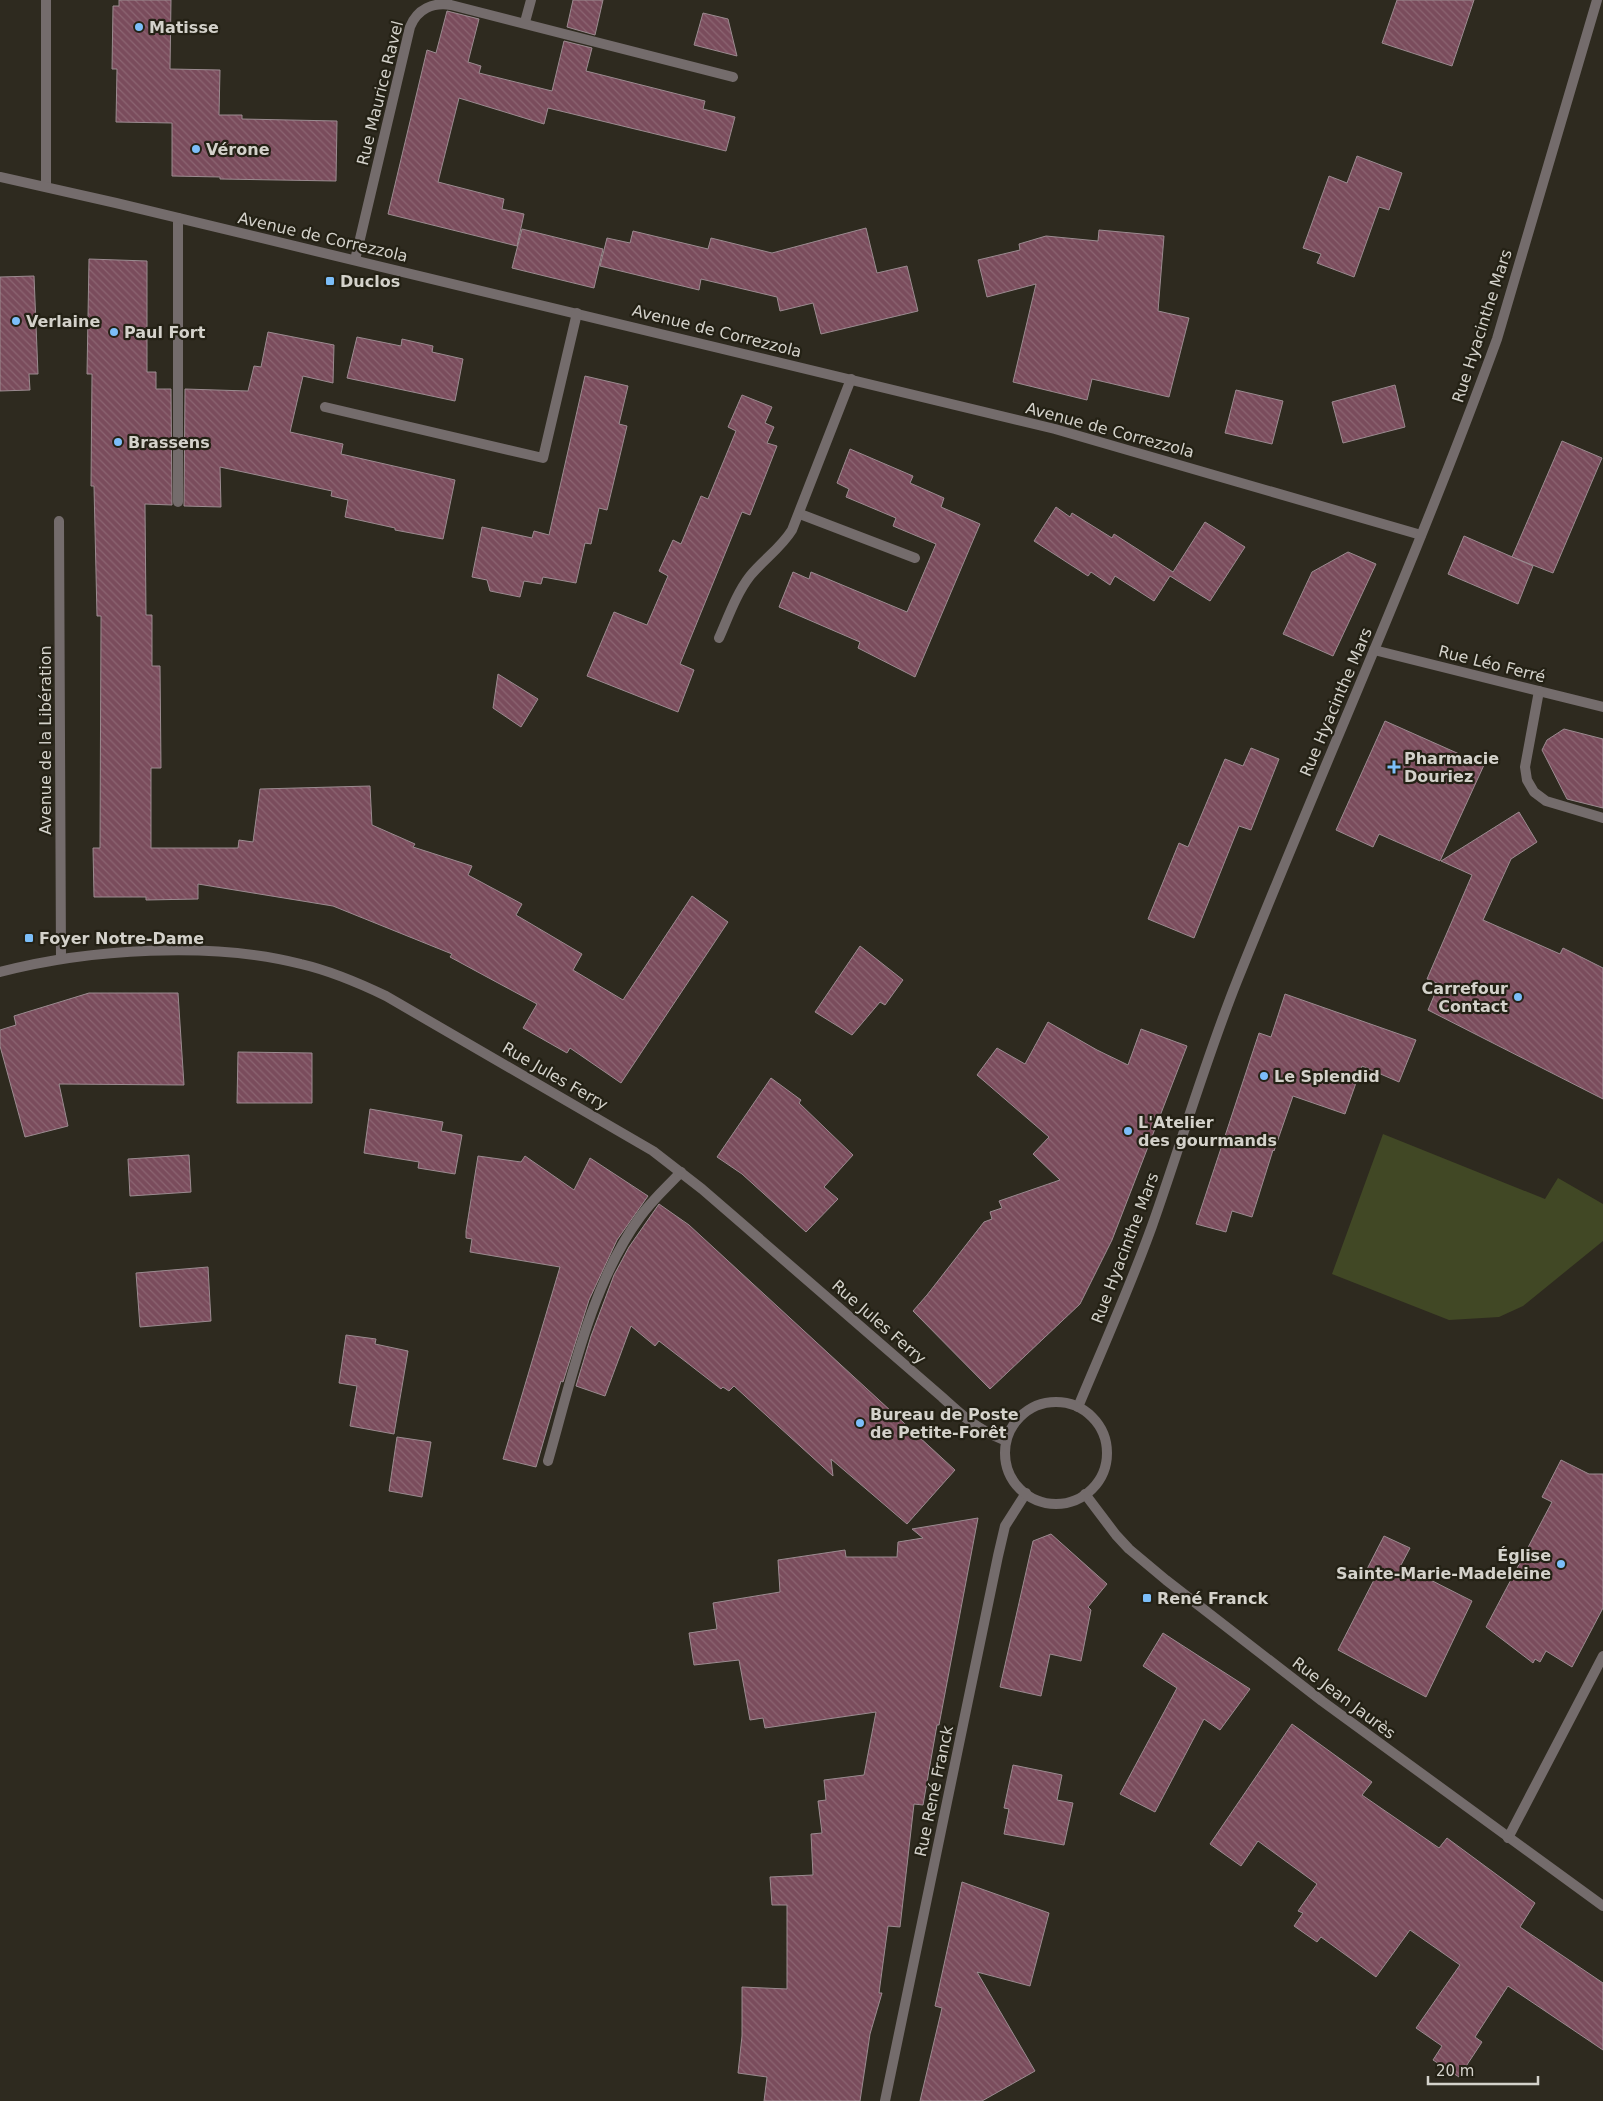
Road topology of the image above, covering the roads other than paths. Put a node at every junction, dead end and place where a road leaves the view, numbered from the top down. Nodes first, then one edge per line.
1 (46, 0) edge
2 (531, 0) edge
3 (1597, 0) edge
4 (525, 22) junction
5 (733, 77) dead end
6 (0, 177) edge
7 (46, 186) junction
8 (178, 218) junction
9 (355, 260) junction
10 (577, 313) junction
11 (851, 379) junction
12 (325, 407) dead end
13 (178, 502) dead end
14 (800, 514) junction
15 (58, 521) dead end
16 (1421, 535) junction
17 (915, 558) dead end
18 (719, 638) dead end
19 (1374, 650) junction
20 (1539, 691) junction
21 (1603, 707) edge
22 (1603, 818) edge
23 (61, 959) junction
24 (0, 972) edge
25 (681, 1172) junction
26 (1078, 1408) junction
27 (1006, 1441) junction
28 (548, 1460) dead end
29 (1026, 1494) junction
30 (1085, 1494) junction
31 (1603, 1656) edge
32 (1508, 1838) junction
33 (1603, 1906) edge
34 (886, 2101) edge

1 - 7 street
2 - 4 street
3 - 16 street, Rue Hyacinthe Mars
4 - 5 street, Rue Maurice Ravel
4 - 9 street, Rue Maurice Ravel
6 - 7 street, Avenue de Correzzola
7 - 8 street, Avenue de Correzzola
8 - 9 street, Avenue de Correzzola
8 - 13 street
9 - 10 street, Avenue de Correzzola
10 - 11 street, Avenue de Correzzola
10 - 12 street
11 - 14 street
11 - 16 street, Avenue de Correzzola
14 - 17 street
14 - 18 street
15 - 23 street, Avenue de la Libération
16 - 19 street, Rue Hyacinthe Mars
19 - 20 street, Rue Léo Ferré
19 - 26 street, Rue Hyacinthe Mars
20 - 21 street, Rue Léo Ferré
20 - 22 street
23 - 24 street, Rue Jules Ferry
23 - 25 street, Rue Jules Ferry
25 - 27 street, Rue Jules Ferry
25 - 28 street
26 - 27 street
26 - 30 street
27 - 29 street
29 - 30 street
29 - 34 street, Rue René Franck
30 - 32 street, Rue Jean Jaurès
31 - 32 street
32 - 33 street, Rue Jean Jaurès

